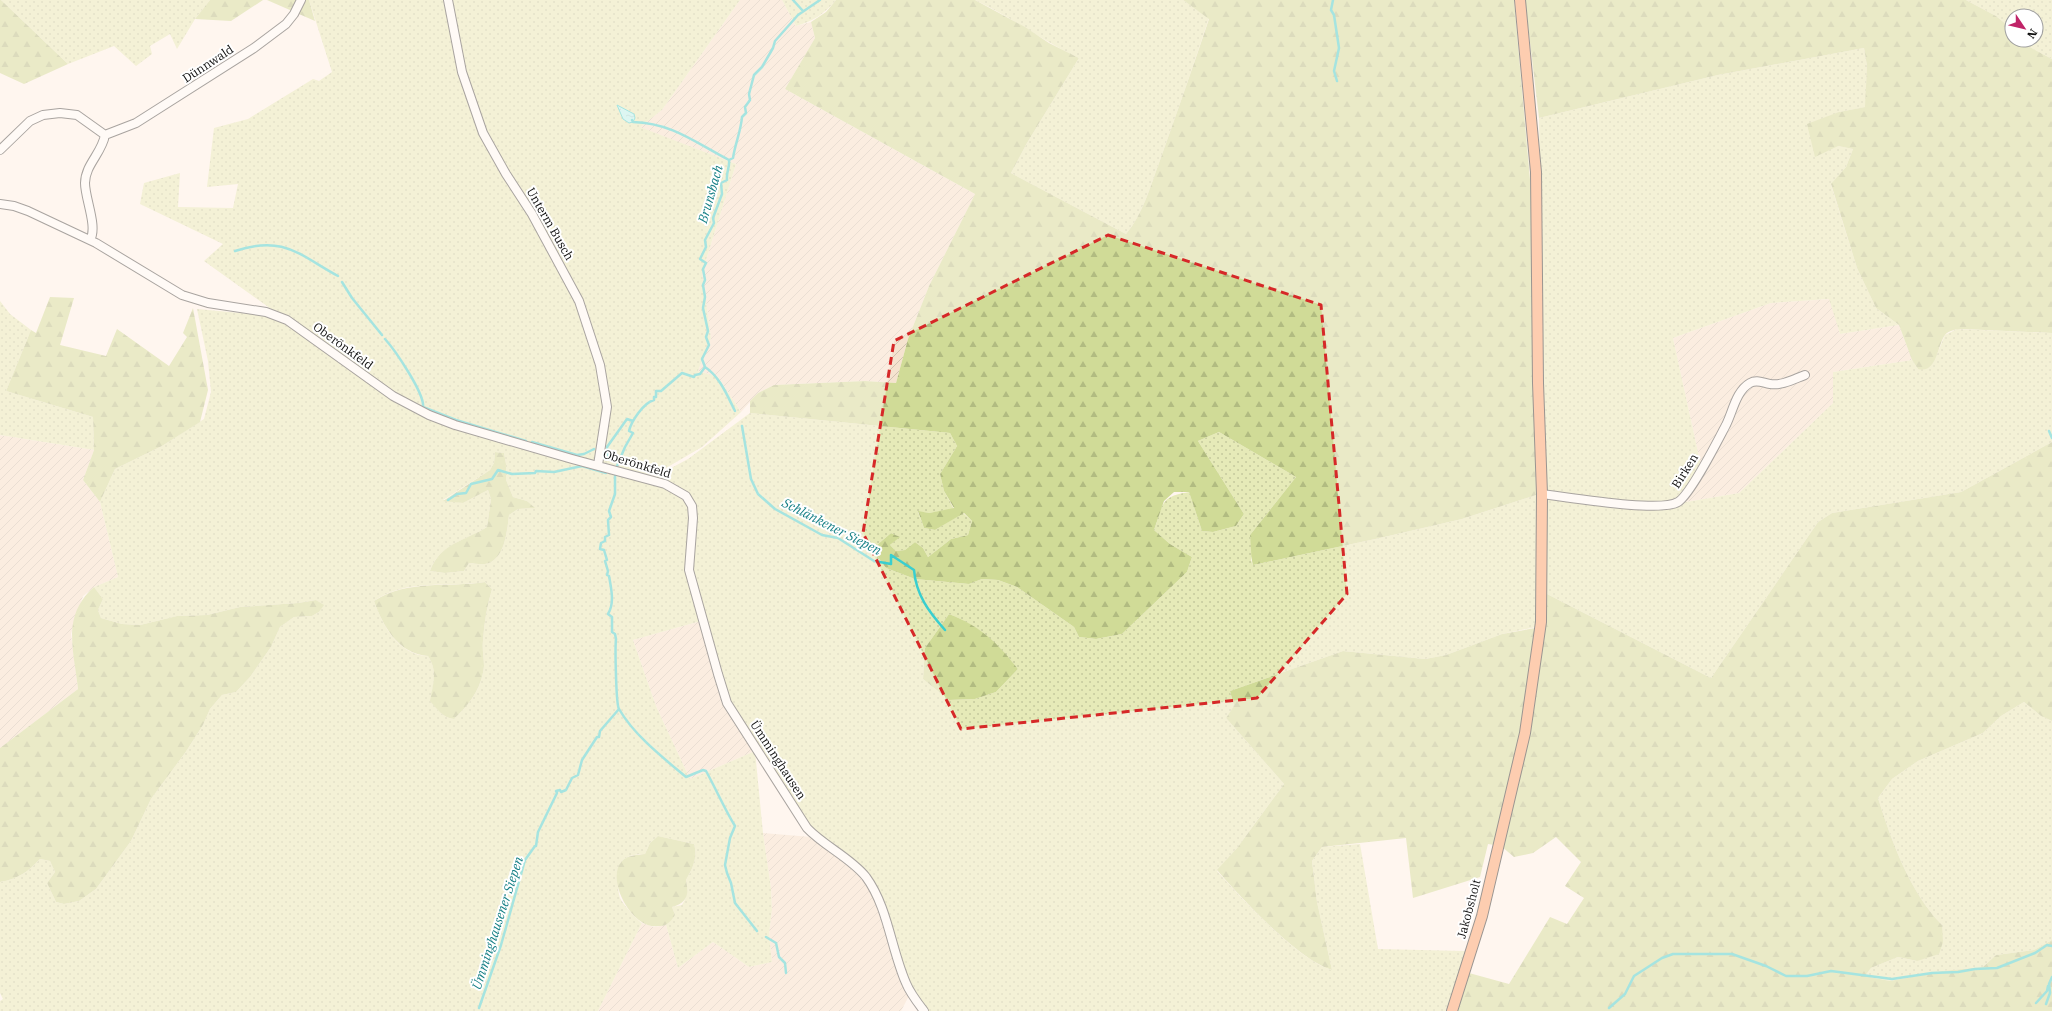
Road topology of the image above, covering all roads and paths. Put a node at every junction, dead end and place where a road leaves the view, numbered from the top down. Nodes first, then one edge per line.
1 (301, 0) edge
2 (448, 0) edge
3 (1520, 0) edge
4 (105, 135) junction
5 (0, 150) edge
6 (0, 204) edge
7 (90, 240) junction
8 (1805, 375) dead end
9 (598, 465) junction
10 (680, 492) joint
11 (1542, 494) junction
12 (924, 1011) edge
13 (1452, 1011) edge

1 - 4 street, Dünnwald
2 - 9 street, Unterm Busch
3 - 11 main road, Jakobsholt
4 - 5 street
4 - 7 street
6 - 7 street, Oberönkfeld
7 - 9 street, Oberönkfeld
8 - 11 street, Birken
9 - 10 street, Oberönkfeld
10 - 12 street, Ümminghausen
11 - 13 main road, Jakobsholt

